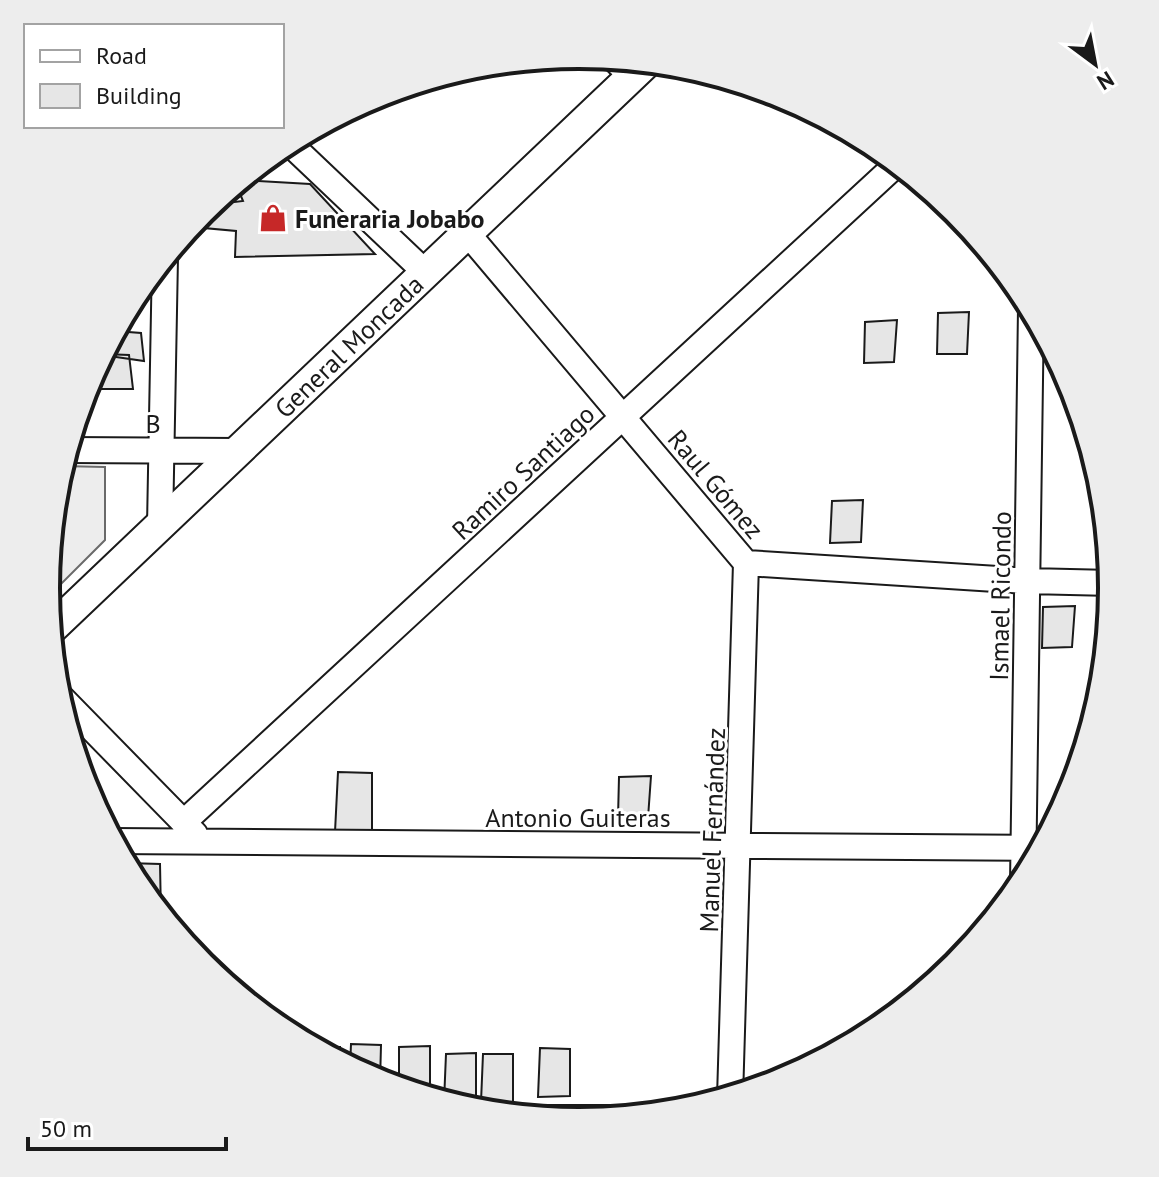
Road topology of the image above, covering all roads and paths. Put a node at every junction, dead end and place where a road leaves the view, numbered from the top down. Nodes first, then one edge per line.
1 (626, 71) edge
2 (299, 152) edge
3 (889, 171) edge
4 (468, 234) junction
5 (426, 273) junction
6 (165, 276) edge
7 (1031, 332) edge
8 (623, 417) junction
9 (79, 450) edge
10 (161, 451) junction
11 (238, 451) junction
12 (160, 526) junction
13 (746, 563) junction
14 (1028, 581) junction
15 (1099, 583) edge
16 (61, 620) edge
17 (75, 711) edge
18 (185, 821) junction
19 (126, 841) edge
20 (1033, 841) edge
21 (201, 842) junction
22 (740, 846) junction
23 (1029, 848) edge
24 (731, 1085) edge

1 - 4 street, General Moncada
2 - 5 street
3 - 8 street, Ramiro Santiago
4 - 5 street, General Moncada
4 - 8 street, Raul Gómez
5 - 11 street, General Moncada
6 - 10 street
7 - 14 street, Ismael Ricondo
8 - 13 street, Raul Gómez
8 - 18 street, Ramiro Santiago
9 - 10 street, B
10 - 11 street, B
10 - 12 street
11 - 12 street, General Moncada
12 - 16 street, General Moncada
13 - 14 street, Raul Gómez
13 - 22 street, Manuel Fernández
14 - 15 street, Raul Gómez
14 - 20 street, Ismael Ricondo
17 - 18 street
18 - 21 street
19 - 21 street, Antonio Guiteras
21 - 22 street, Antonio Guiteras
22 - 23 street, Antonio Guiteras
22 - 24 street, Manuel Fernández

